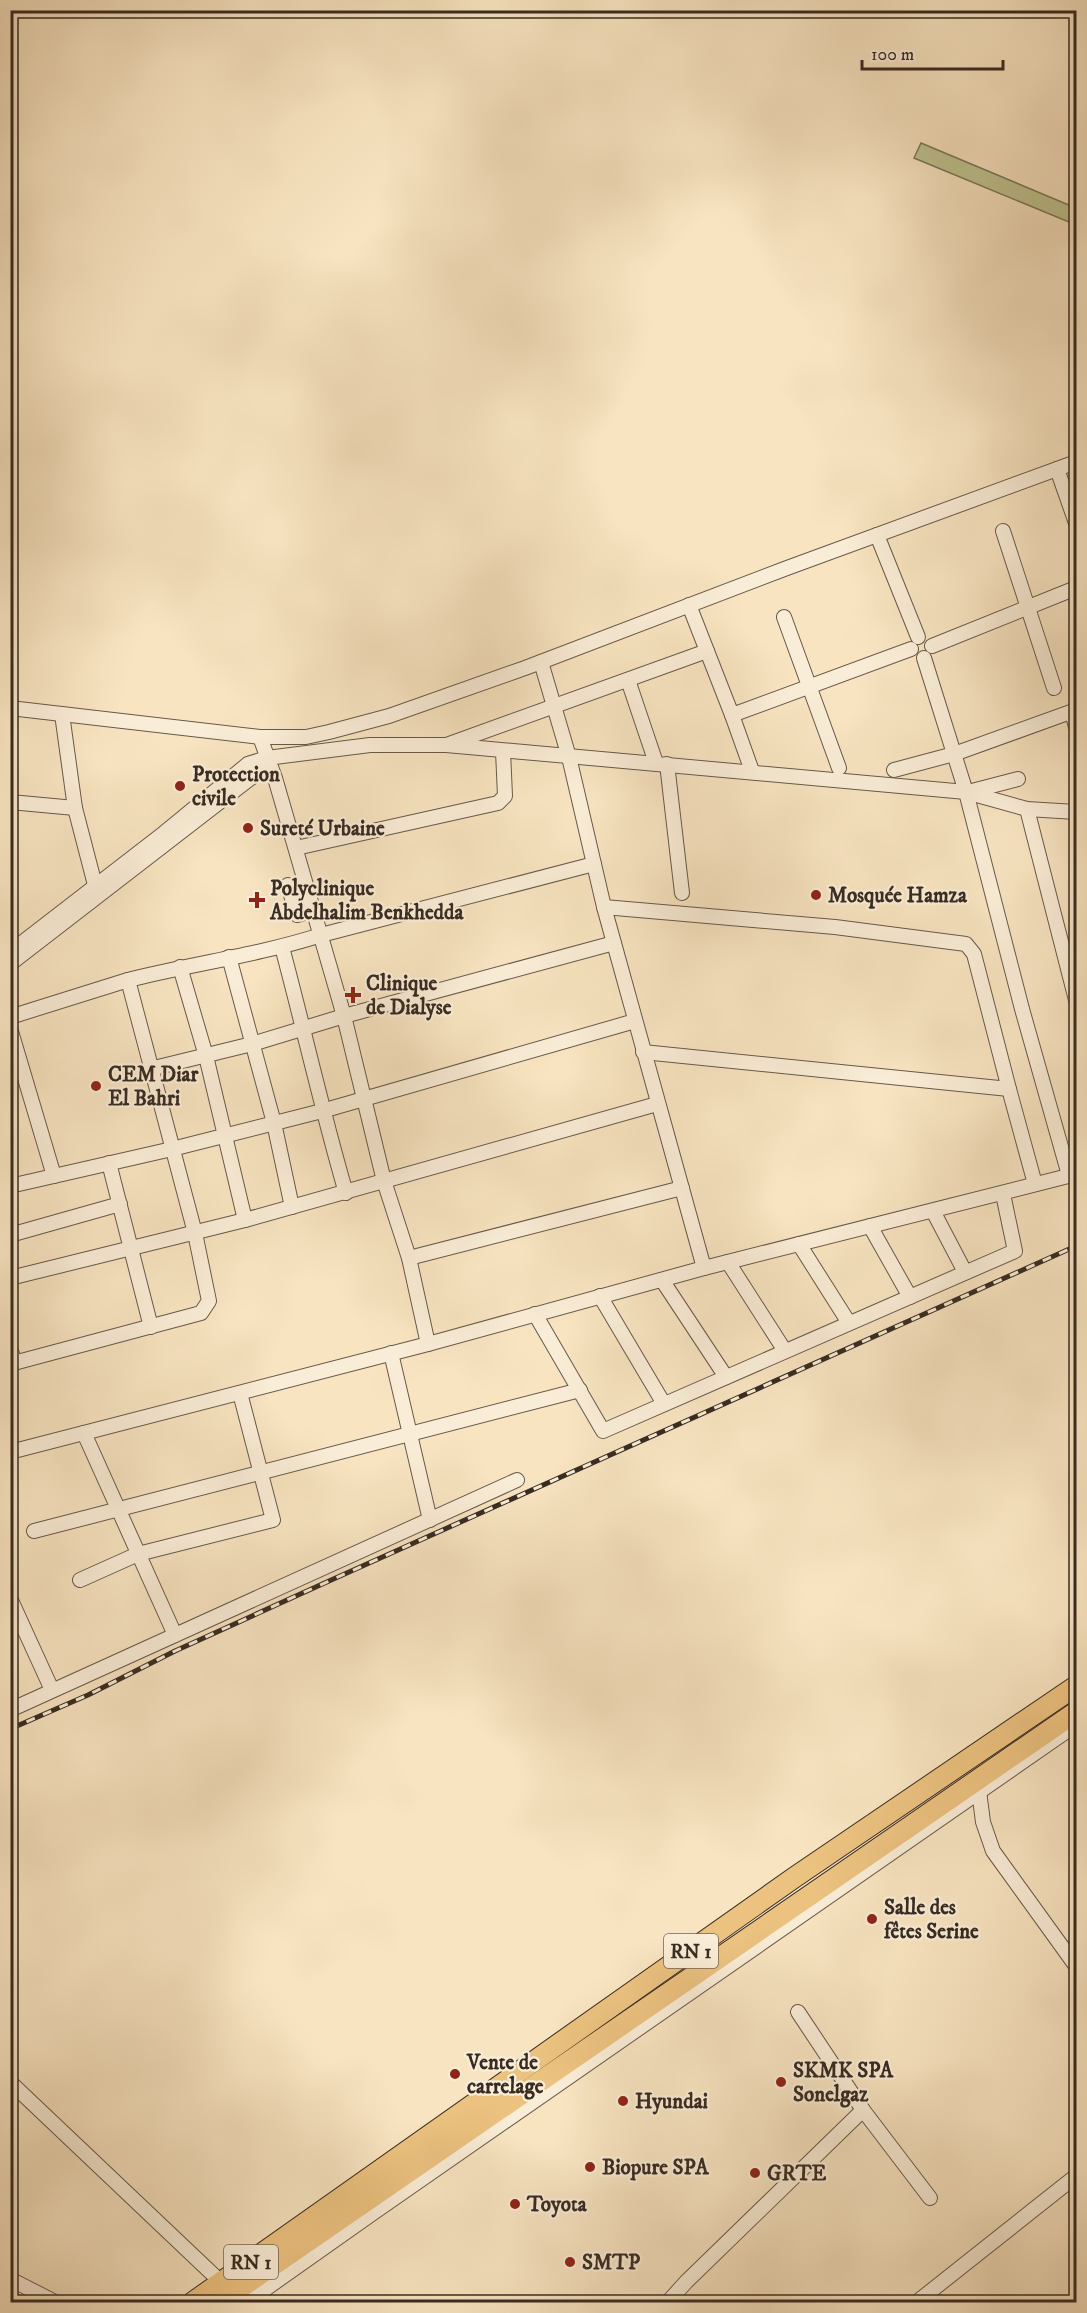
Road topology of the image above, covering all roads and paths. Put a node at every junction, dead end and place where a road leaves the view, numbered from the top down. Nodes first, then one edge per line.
1 (1077, 462) edge
2 (1057, 469) junction
3 (1077, 523) edge
4 (1003, 531) dead end
5 (877, 535) junction
6 (1077, 588) edge
7 (689, 605) junction
8 (1027, 608) junction
9 (784, 617) dead end
10 (914, 643) junction
11 (707, 651) junction
12 (928, 651) junction
13 (540, 662) junction
14 (628, 680) junction
15 (808, 687) junction
16 (1054, 688) dead end
17 (554, 707) junction
18 (10, 708) edge
19 (1074, 711) edge
20 (62, 714) junction
21 (732, 715) junction
22 (1077, 727) edge
23 (260, 737) junction
24 (446, 745) junction
25 (503, 751) junction
26 (954, 754) junction
27 (569, 757) junction
28 (267, 758) junction
29 (662, 764) junction
30 (839, 768) dead end
31 (894, 770) dead end
32 (752, 771) junction
33 (1018, 779) dead end
34 (966, 792) junction
35 (10, 802) edge
36 (75, 808) junction
37 (1027, 809) junction
38 (1077, 812) edge
39 (296, 848) junction
40 (594, 864) junction
41 (95, 885) junction
42 (288, 885) dead end
43 (682, 893) dead end
44 (604, 907) junction
45 (313, 910) junction
46 (321, 935) junction
47 (614, 943) junction
48 (282, 947) junction
49 (10, 952) edge
50 (229, 957) junction
51 (10, 964) edge
52 (180, 967) junction
53 (128, 980) junction
54 (1077, 1000) edge
55 (344, 1016) junction
56 (10, 1017) edge
57 (635, 1021) junction
58 (10, 1028) edge
59 (304, 1028) junction
60 (252, 1044) junction
61 (643, 1052) junction
62 (206, 1056) junction
63 (150, 1070) junction
64 (1009, 1089) junction
65 (363, 1099) junction
66 (657, 1104) junction
67 (322, 1111) junction
68 (274, 1123) junction
69 (224, 1136) junction
70 (172, 1149) junction
71 (109, 1163) junction
72 (1073, 1175) edge
73 (54, 1176) junction
74 (384, 1181) junction
75 (1035, 1184) junction
76 (10, 1186) edge
77 (682, 1188) junction
78 (346, 1192) junction
79 (1003, 1194) junction
80 (120, 1204) junction
81 (292, 1207) junction
82 (933, 1211) junction
83 (245, 1221) junction
84 (870, 1226) junction
85 (195, 1233) junction
86 (10, 1235) edge
87 (799, 1244) junction
88 (132, 1247) junction
89 (409, 1258) junction
90 (728, 1262) junction
91 (704, 1268) junction
92 (966, 1272) junction
93 (10, 1278) edge
94 (662, 1280) junction
95 (600, 1296) junction
96 (910, 1297) junction
97 (535, 1314) junction
98 (849, 1323) junction
99 (151, 1327) junction
100 (428, 1344) junction
101 (10, 1348) edge
102 (785, 1351) junction
103 (391, 1353) junction
104 (13, 1364) edge
105 (726, 1377) junction
106 (580, 1390) junction
107 (240, 1393) junction
108 (664, 1404) junction
109 (84, 1433) junction
110 (409, 1435) junction
111 (10, 1452) edge
112 (262, 1473) junction
113 (517, 1480) dead end
114 (119, 1509) junction
115 (430, 1520) junction
116 (33, 1531) dead end
117 (138, 1554) junction
118 (80, 1580) dead end
119 (10, 1598) edge
120 (175, 1635) junction
121 (1077, 1686) edge
122 (52, 1690) junction
123 (10, 1710) edge
124 (1077, 1712) edge
125 (1077, 1719) edge
126 (979, 1791) junction
127 (1077, 1966) edge
128 (798, 2012) dead end
129 (10, 2082) edge
130 (863, 2110) junction
131 (1077, 2176) edge
132 (930, 2198) dead end
133 (10, 2278) edge
134 (222, 2283) junction
135 (55, 2302) edge
136 (193, 2302) edge
137 (220, 2302) edge
138 (247, 2302) edge
139 (668, 2302) edge
140 (917, 2302) edge

1 - 2 street
2 - 3 street
2 - 5 street
4 - 8 street
5 - 7 street
5 - 10 street
6 - 8 street
7 - 11 street
7 - 13 street
8 - 12 street
8 - 16 street
9 - 15 street
10 - 12 street
10 - 15 street
11 - 14 street
11 - 21 street
12 - 26 street
13 - 17 street
13 - 23 street
14 - 17 street
14 - 29 street
15 - 21 street
15 - 30 street
17 - 24 street
17 - 27 street
18 - 20 street
19 - 22 street
19 - 26 street
20 - 23 street
20 - 36 street
21 - 32 street
23 - 28 street
24 - 25 street
24 - 28 street
25 - 27 street
25 - 39 street
26 - 31 street
26 - 34 street
27 - 29 street
27 - 40 street
28 - 39 street
28 - 41 street
28 - 51 street
29 - 32 street
29 - 43 street
32 - 34 street
33 - 34 street
34 - 37 street
34 - 72 street
35 - 36 street
36 - 41 street
37 - 38 street
37 - 54 street
39 - 45 street
40 - 44 street
40 - 46 street
41 - 49 street
42 - 45 street
44 - 47 street
44 - 64 street
45 - 46 street
46 - 48 street
46 - 55 street
47 - 55 street
47 - 57 street
48 - 50 street
48 - 59 street
50 - 52 street
50 - 60 street
52 - 53 street
52 - 62 street
53 - 56 street
53 - 63 street
55 - 59 street
55 - 65 street
57 - 61 street
57 - 65 street
58 - 73 street
59 - 60 street
59 - 67 street
60 - 62 street
60 - 68 street
61 - 64 street
61 - 66 street
62 - 63 street
62 - 69 street
63 - 70 street
64 - 75 street
65 - 67 street
65 - 74 street
66 - 74 street
66 - 77 street
67 - 68 street
67 - 78 street
68 - 69 street
68 - 81 street
69 - 70 street
69 - 83 street
70 - 71 street
70 - 85 street
71 - 73 street
71 - 80 street
72 - 75 street
73 - 76 street
74 - 78 street
74 - 89 street
75 - 79 street
77 - 89 street
77 - 91 street
78 - 81 street
79 - 82 street
79 - 92 street
80 - 86 street
80 - 88 street
81 - 83 street
82 - 84 street
82 - 92 street
83 - 85 street
84 - 87 street
84 - 96 street
85 - 88 street
85 - 99 street
87 - 90 street
87 - 98 street
88 - 93 street
88 - 99 street
89 - 100 street
90 - 91 street
90 - 102 street
91 - 94 street
92 - 96 street
94 - 95 street
94 - 105 street
95 - 97 street
95 - 108 street
96 - 98 street
97 - 100 street
97 - 106 street
98 - 102 street
99 - 104 street
100 - 103 street
101 - 104 street
102 - 105 street
103 - 107 street
103 - 110 street
105 - 108 street
106 - 108 street
106 - 110 street
107 - 109 street
107 - 112 street
109 - 111 street
109 - 114 street
110 - 112 street
110 - 115 street
112 - 114 street
112 - 117 street
113 - 115 street
114 - 116 street
114 - 117 street
115 - 120 street
117 - 118 street
117 - 120 street
119 - 122 street
120 - 122 street
121 - 134 highway, RN 1
122 - 123 street
124 - 137 highway, RN 1
125 - 126 street
126 - 127 street
126 - 138 street
128 - 130 street
129 - 134 street
130 - 132 street
130 - 139 street
131 - 140 street
133 - 135 street
134 - 136 highway, RN 1

